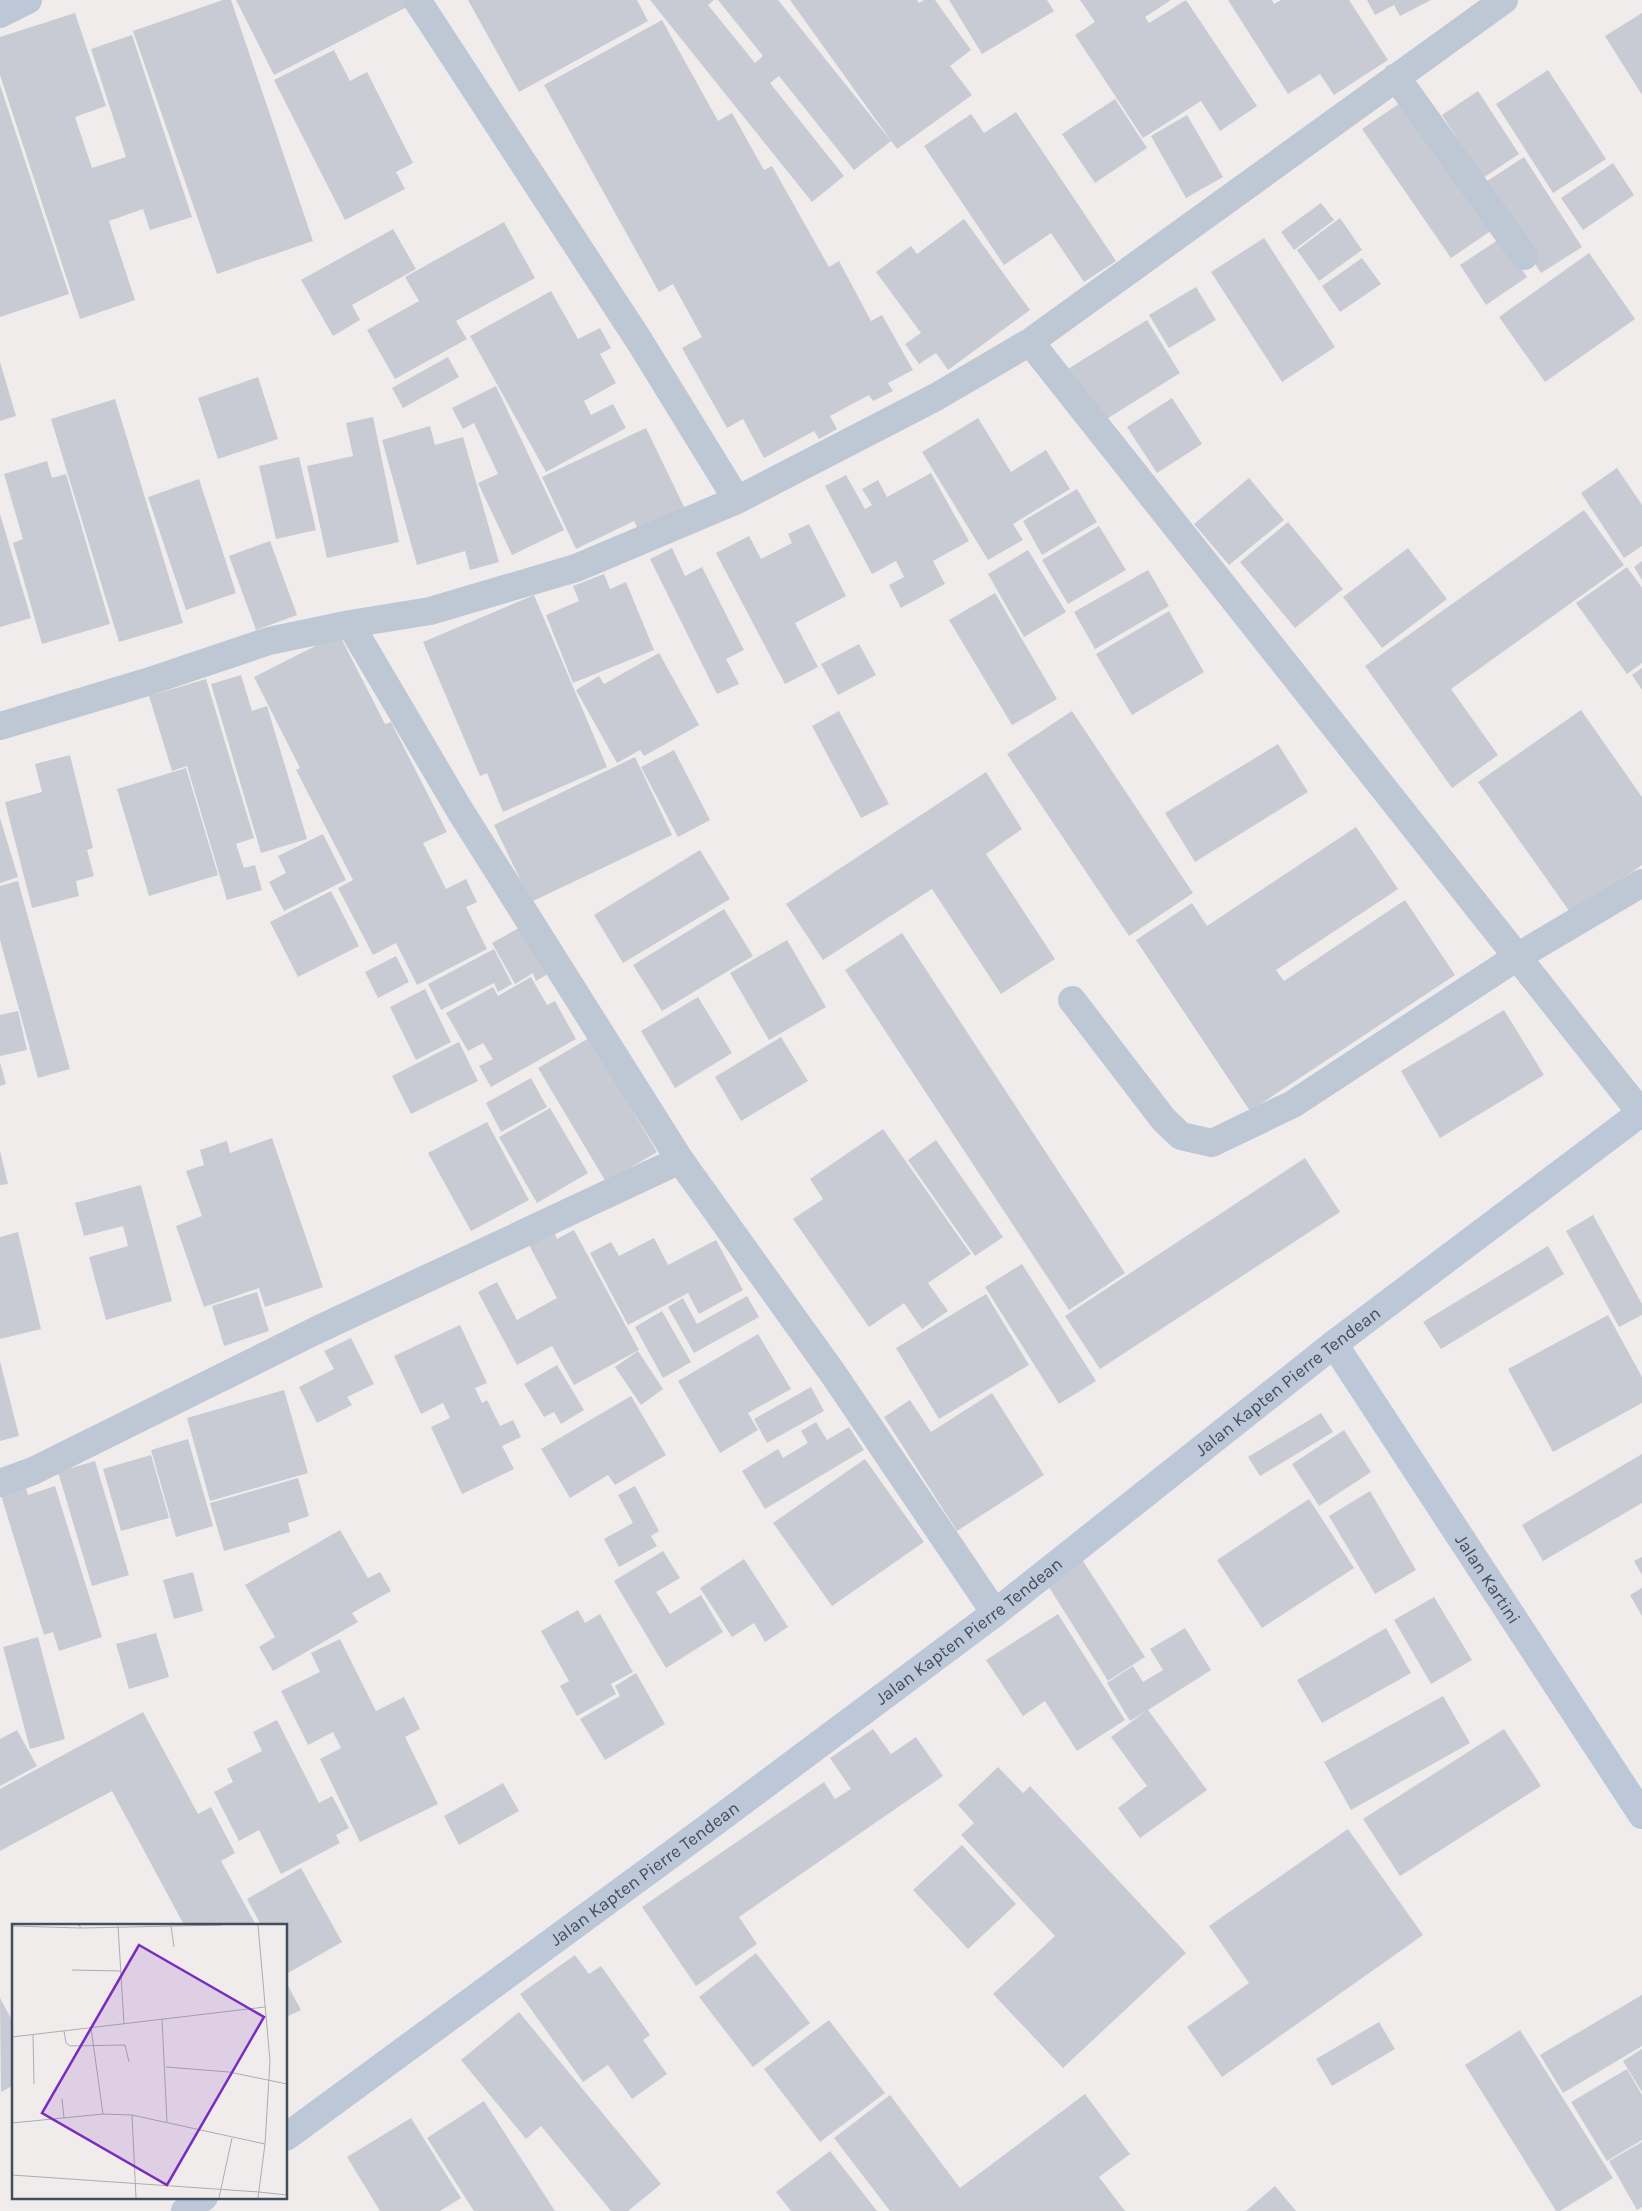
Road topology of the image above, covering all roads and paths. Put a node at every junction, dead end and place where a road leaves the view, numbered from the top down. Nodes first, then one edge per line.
1 (28, 0) edge
2 (417, 0) edge
3 (1504, 0) edge
4 (0, 14) edge
5 (1396, 77) junction
6 (1524, 256) dead end
7 (1030, 342) junction
8 (738, 500) junction
9 (350, 624) junction
10 (0, 726) edge
11 (1642, 883) edge
12 (1517, 957) junction
13 (1072, 1000) dead end
14 (1641, 1113) edge
15 (680, 1160) junction
16 (1334, 1344) junction
17 (0, 1483) edge
18 (995, 1614) junction
19 (1642, 1815) edge
20 (288, 2136) edge
21 (203, 2198) edge
22 (185, 2211) edge

1 - 4 main road
2 - 8 street
3 - 5 street
5 - 6 street
5 - 7 street
7 - 8 street
7 - 12 street
8 - 9 street
9 - 10 street
9 - 15 street
11 - 12 street
12 - 13 street
12 - 14 street
14 - 16 main road, Jalan Kapten Pierre Tendean
15 - 17 street
15 - 18 street
16 - 18 main road, Jalan Kapten Pierre Tendean
16 - 19 main road, Jalan Kartini
18 - 20 main road, Jalan Kapten Pierre Tendean
21 - 22 main road

